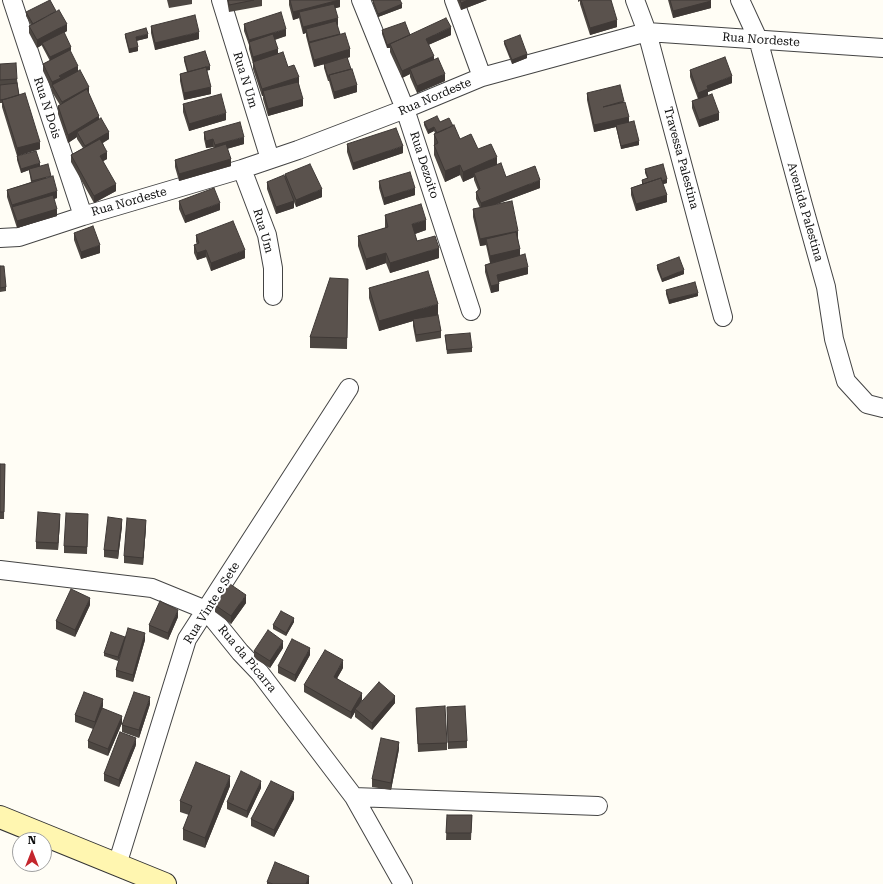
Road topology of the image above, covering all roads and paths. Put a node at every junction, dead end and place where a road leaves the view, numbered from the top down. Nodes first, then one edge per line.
1 (12, 0) edge
2 (221, 0) edge
3 (361, 0) edge
4 (454, 0) edge
5 (635, 0) edge
6 (740, 0) edge
7 (647, 32) junction
8 (758, 39) junction
9 (883, 48) edge
10 (482, 77) junction
11 (405, 110) junction
12 (270, 159) junction
13 (242, 169) junction
14 (83, 216) junction
15 (0, 238) edge
16 (273, 296) dead end
17 (471, 311) dead end
18 (723, 317) dead end
19 (349, 388) dead end
20 (883, 408) edge
21 (0, 570) edge
22 (206, 610) junction
23 (354, 797) junction
24 (598, 806) dead end
25 (0, 817) edge
26 (117, 865) junction
27 (165, 884) edge
28 (403, 884) edge

1 - 14 street, Rua N Dois
2 - 12 street, Rua N Um
3 - 11 street, Rua Dezoito
4 - 10 street
5 - 7 street, Travessa Palestina
6 - 8 street, Avenida Palestina
7 - 8 street, Rua Nordeste
7 - 10 street, Rua Nordeste
7 - 18 street, Travessa Palestina
8 - 9 street, Rua Nordeste
8 - 20 street, Avenida Palestina
10 - 11 street, Rua Nordeste
11 - 12 street, Rua Nordeste
11 - 17 street, Rua Dezoito
12 - 13 street, Rua Nordeste
13 - 14 street, Rua Nordeste
13 - 16 street, Rua Um
14 - 15 street, Rua Nordeste
19 - 22 street, Rua Vinte e Sete
21 - 22 street, Rua da Picarra
22 - 23 street, Rua da Picarra
22 - 26 street, Rua Vinte e Sete
23 - 24 street
23 - 28 street, Rua da Picarra
25 - 26 main road
26 - 27 main road

